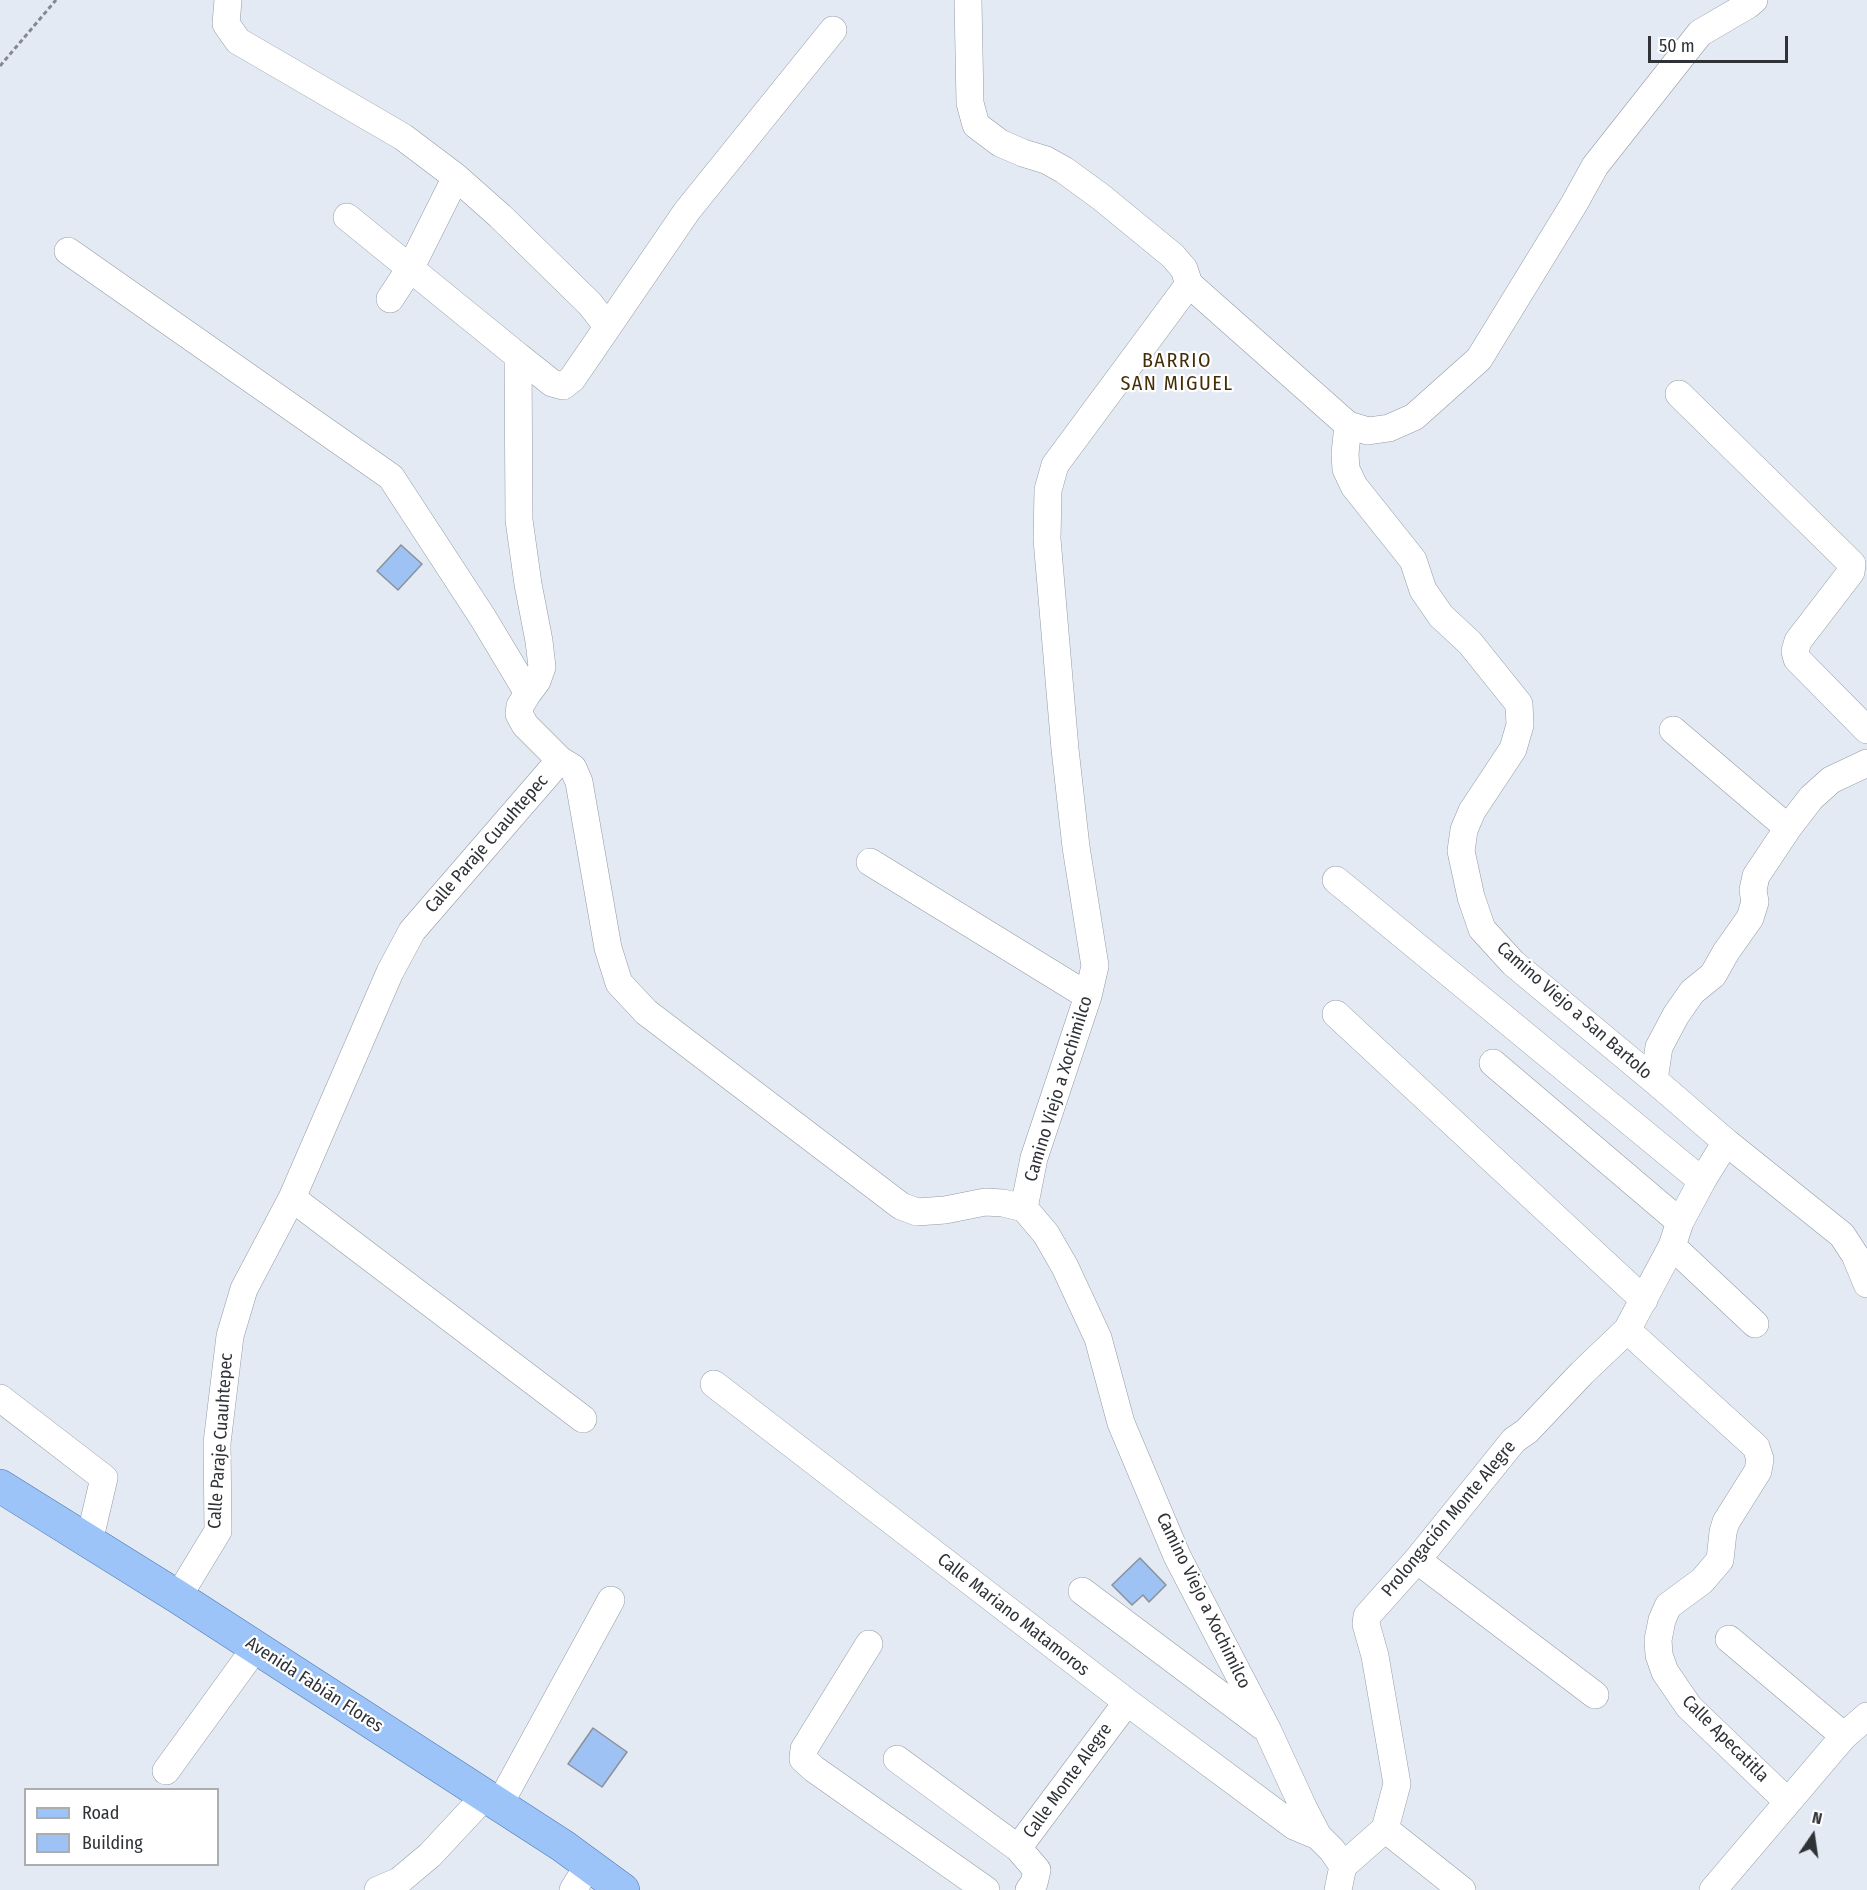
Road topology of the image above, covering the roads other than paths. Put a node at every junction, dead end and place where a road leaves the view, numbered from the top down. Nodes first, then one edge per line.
1 (228, 0) edge
2 (968, 0) edge
3 (1754, 0) edge
4 (833, 30) dead end
5 (456, 177) junction
6 (347, 217) dead end
7 (68, 251) dead end
8 (411, 267) junction
9 (1189, 284) junction
10 (390, 299) dead end
11 (607, 326) junction
12 (518, 356) junction
13 (1679, 394) dead end
14 (1348, 426) junction
15 (528, 693) junction
16 (1673, 730) dead end
17 (1867, 730) edge
18 (560, 760) junction
19 (1866, 765) edge
20 (1788, 828) junction
21 (870, 862) dead end
22 (1336, 880) dead end
23 (1088, 996) junction
24 (1336, 1014) dead end
25 (1492, 1063) dead end
26 (1654, 1080) junction
27 (1726, 1142) junction
28 (1702, 1181) junction
29 (292, 1198) junction
30 (1024, 1208) junction
31 (1676, 1234) junction
32 (1867, 1284) edge
33 (1644, 1300) junction
34 (1755, 1324) dead end
35 (1627, 1330) junction
36 (714, 1384) dead end
37 (0, 1398) edge
38 (583, 1419) dead end
39 (0, 1486) edge
40 (89, 1542) junction
41 (1417, 1560) junction
42 (1082, 1591) dead end
43 (178, 1597) junction
44 (611, 1600) dead end
45 (1728, 1639) dead end
46 (868, 1644) dead end
47 (256, 1647) junction
48 (1595, 1695) dead end
49 (1127, 1702) junction
50 (1867, 1716) edge
51 (1268, 1731) junction
52 (1844, 1736) junction
53 (897, 1759) dead end
54 (166, 1771) dead end
55 (492, 1801) junction
56 (1787, 1801) junction
57 (1385, 1829) junction
58 (1318, 1836) junction
59 (1018, 1848) junction
60 (581, 1877) edge
61 (1341, 1878) edge
62 (1723, 1886) edge
63 (378, 1890) edge
64 (623, 1890) edge
65 (986, 1890) edge
66 (1029, 1890) edge
67 (1462, 1890) edge

1 - 5 street
2 - 9 street
3 - 14 street
4 - 11 street
5 - 8 street
5 - 11 street
6 - 8 street
7 - 15 street
8 - 10 street
8 - 12 street
9 - 14 street
9 - 23 street, Camino Viejo a Xochimilco
11 - 12 street
12 - 15 street
13 - 17 street
14 - 26 street, Camino Viejo a San Bartolo
15 - 18 street
16 - 20 street
18 - 29 street, Calle Paraje Cuauhtepec
18 - 30 street, Calle Paraje Cuauhtepec
19 - 20 street
20 - 26 street
21 - 23 street
22 - 28 street
23 - 30 street, Camino Viejo a Xochimilco
24 - 33 street
25 - 31 street
26 - 27 street, Camino Viejo a San Bartolo
27 - 28 street, Prolongación Monte Alegre
27 - 32 street
28 - 31 street, Prolongación Monte Alegre
29 - 38 street
29 - 43 street, Calle Paraje Cuauhtepec
30 - 51 street, Camino Viejo a Xochimilco
31 - 33 street, Prolongación Monte Alegre
31 - 34 street
33 - 35 street, Prolongación Monte Alegre
35 - 41 street, Prolongación Monte Alegre
35 - 56 street, Calle Apecatitla
36 - 49 street, Calle Mariano Matamoros
37 - 40 street
39 - 40 main road, Avenida Fabián Flores
40 - 43 main road, Avenida Fabián Flores
41 - 48 street
41 - 57 street, Prolongación Monte Alegre
42 - 51 street
43 - 47 main road, Avenida Fabián Flores
44 - 55 street
45 - 52 street
46 - 65 street
47 - 54 street
47 - 55 main road, Avenida Fabián Flores
49 - 58 street, Calle Mariano Matamoros
49 - 59 street, Calle Monte Alegre
50 - 52 street
51 - 58 street, Camino Viejo a Xochimilco
52 - 56 street
53 - 59 street
55 - 60 main road, Avenida Fabián Flores
55 - 63 street
56 - 62 street
57 - 61 street
57 - 67 street
58 - 61 street, Camino Viejo a Xochimilco
59 - 66 street, Calle Monte Alegre
60 - 64 main road, Avenida Fabián Flores

